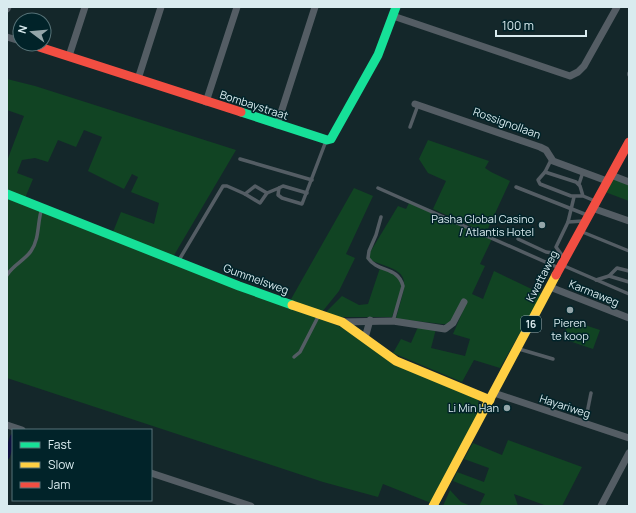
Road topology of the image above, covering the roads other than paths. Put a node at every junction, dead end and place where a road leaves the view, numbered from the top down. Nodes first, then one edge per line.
1 (85, 7) edge
2 (161, 7) edge
3 (237, 7) edge
4 (315, 7) edge
5 (617, 7) edge
6 (394, 12) edge
7 (52, 51) edge
8 (69, 56) junction
9 (138, 79) junction
10 (206, 102) junction
11 (416, 104) joint
12 (277, 124) junction
13 (410, 127) dead end
14 (327, 140) junction
15 (629, 142) edge
16 (240, 159) dead end
17 (551, 160) junction
18 (545, 172) junction
19 (583, 172) junction
20 (609, 178) junction
21 (312, 180) junction
22 (629, 182) edge
23 (578, 184) junction
24 (516, 187) dead end
25 (280, 188) junction
26 (378, 188) dead end
27 (267, 193) junction
28 (307, 193) junction
29 (7, 194) edge
30 (245, 194) junction
31 (583, 196) junction
32 (574, 197) junction
33 (42, 207) junction
34 (571, 209) junction
35 (590, 212) junction
36 (381, 217) dead end
37 (568, 222) junction
38 (629, 222) edge
39 (579, 231) junction
40 (518, 239) dead end
41 (629, 251) edge
42 (178, 261) junction
43 (561, 262) junction
44 (629, 271) edge
45 (7, 275) edge
46 (609, 276) junction
47 (596, 280) junction
48 (629, 282) edge
49 (550, 287) junction
50 (629, 294) edge
51 (464, 302) dead end
52 (319, 314) junction
53 (629, 318) edge
54 (370, 320) junction
55 (393, 321) junction
56 (342, 322) junction
57 (365, 338) junction
58 (518, 348) junction
59 (294, 357) dead end
60 (552, 359) dead end
61 (591, 393) dead end
62 (492, 396) junction
63 (584, 424) junction
64 (7, 425) edge
65 (19, 429) edge
66 (629, 438) edge
67 (629, 453) edge
68 (152, 473) edge
69 (251, 506) edge
70 (433, 506) edge
71 (601, 506) edge

1 - 8 street
2 - 9 street
3 - 10 street
4 - 12 street
5 - 6 street
6 - 14 street
7 - 8 street, Bombaystraat
8 - 9 street, Bombaystraat
9 - 10 street, Bombaystraat
10 - 12 street, Bombaystraat
11 - 13 lane
11 - 17 street, Rossignollaan
12 - 14 street, Bombaystraat
14 - 21 lane
15 - 20 street, Kwattaweg / 16
16 - 21 lane
17 - 18 lane
17 - 19 street, Rossignollaan
18 - 23 lane
18 - 32 lane
19 - 20 street, Rossignollaan
19 - 23 lane
20 - 22 street, Rossignollaan
20 - 35 street, Kwattaweg / 16
21 - 28 lane
23 - 31 lane
24 - 34 lane
25 - 27 lane
25 - 28 lane
25 - 28 lane
26 - 43 lane
27 - 30 lane
27 - 30 lane
29 - 33 street, Gummelsweg
30 - 42 lane
31 - 32 lane
31 - 35 lane
32 - 34 lane
33 - 42 street, Gummelsweg
33 - 45 lane
34 - 35 lane
34 - 37 lane
35 - 37 lane
35 - 38 street
35 - 39 street, Kwattaweg / 16
36 - 55 lane
37 - 43 lane
39 - 41 lane
39 - 43 street, Kwattaweg / 16
40 - 43 lane
42 - 52 street, Gummelsweg
43 - 47 lane
43 - 49 street, Kwattaweg / 16
44 - 46 lane
46 - 47 lane
46 - 48 lane
47 - 50 lane
49 - 53 street, Karmaweg
49 - 58 street, Kwattaweg / 16
51 - 55 street
52 - 56 street, Gummelsweg
52 - 59 lane
54 - 55 street
54 - 56 street
54 - 57 street
56 - 57 street, Gummelsweg
57 - 62 street, Gummelsweg
58 - 60 lane
58 - 62 street, Kwattaweg / 16
61 - 63 lane
62 - 63 street, Hayariweg
62 - 70 street, Kwattaweg / 16
63 - 66 street, Hayariweg
64 - 65 street
67 - 71 street
68 - 69 street

